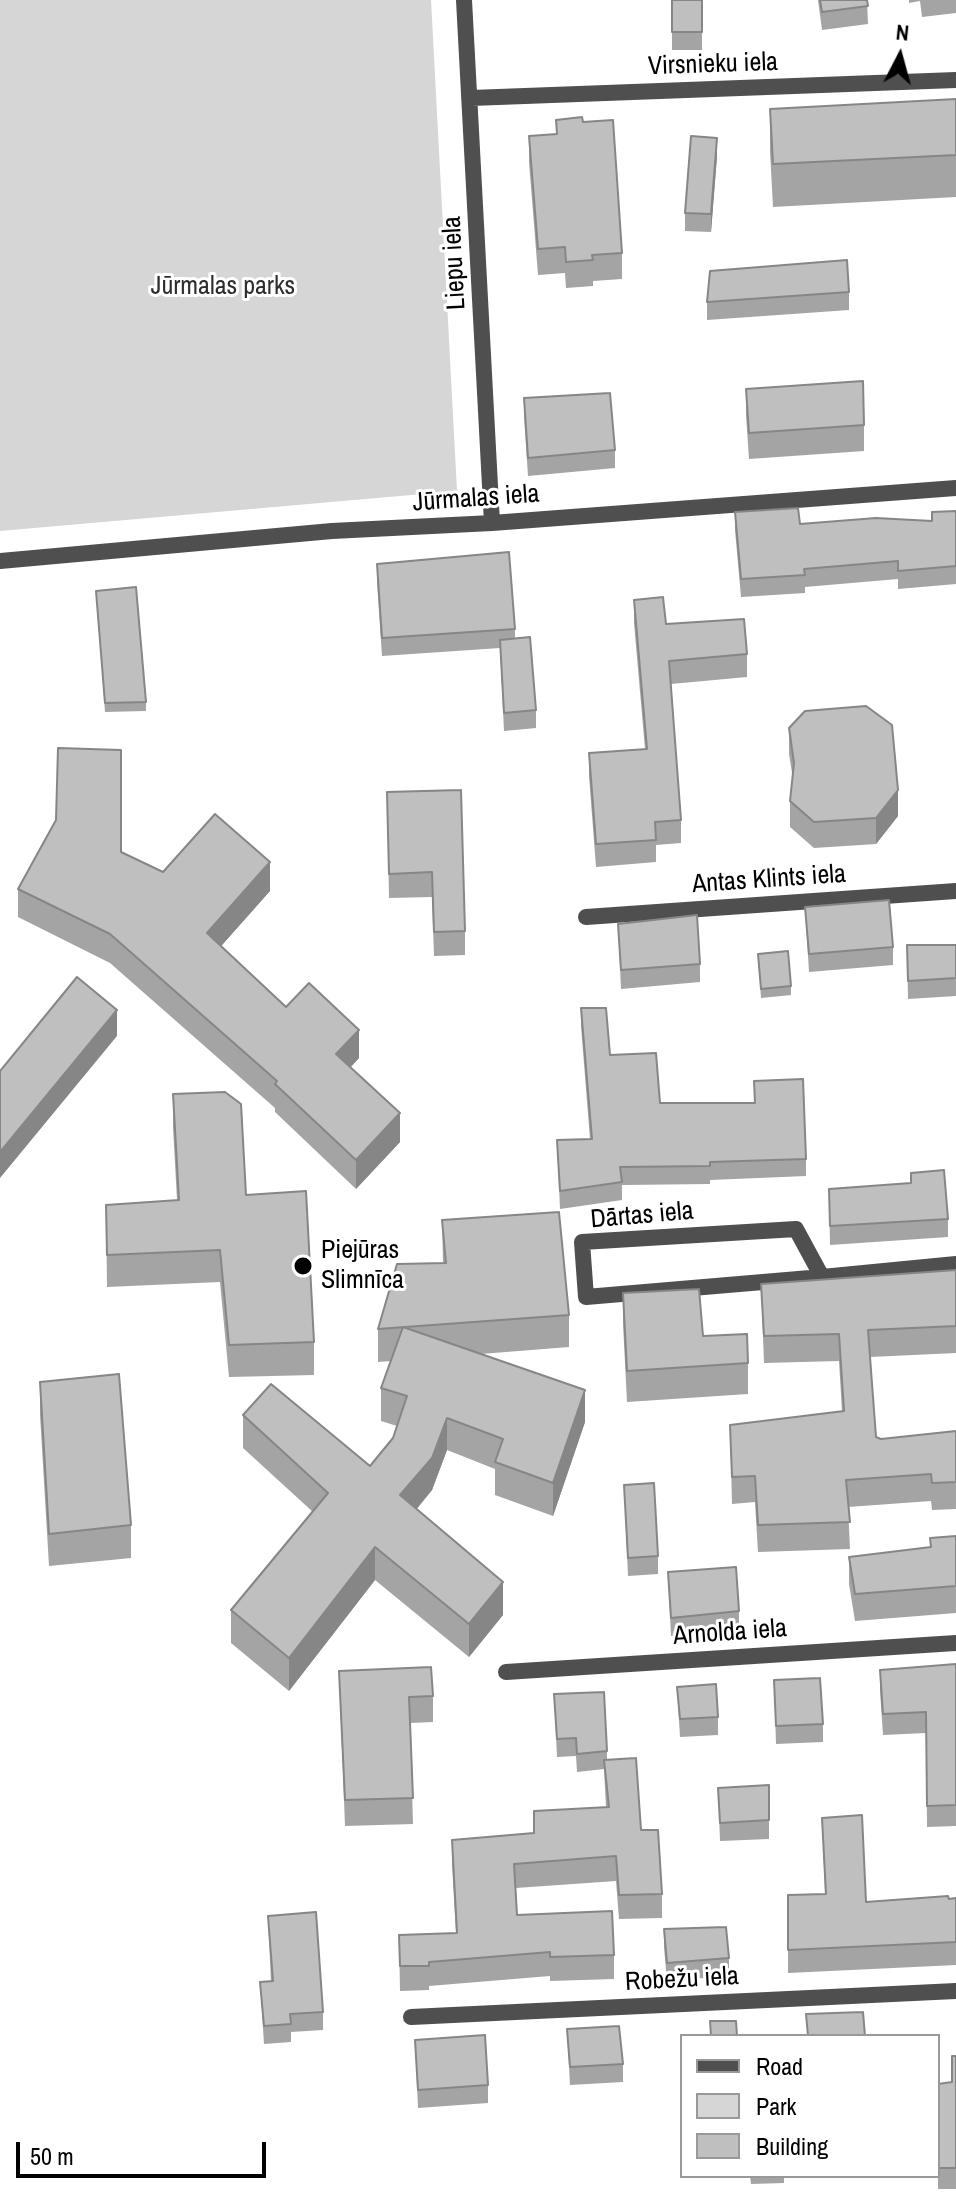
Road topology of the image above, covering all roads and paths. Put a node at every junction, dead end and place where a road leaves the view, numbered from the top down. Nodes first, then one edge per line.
1 (464, 0) edge
2 (956, 80) edge
3 (471, 98) junction
4 (956, 488) edge
5 (492, 523) junction
6 (0, 561) edge
7 (956, 891) edge
8 (586, 917) dead end
9 (956, 1264) edge
10 (822, 1277) junction
11 (956, 1643) edge
12 (506, 1672) dead end
13 (956, 1991) edge
14 (411, 2017) dead end

1 - 3 street, Liepu iela
2 - 3 street, Virsnieku iela
3 - 5 street, Liepu iela
4 - 5 street, Jūrmalas iela
5 - 6 street, Jūrmalas iela
7 - 8 street, Antas Klints iela
9 - 10 street, Dārtas iela
10 - 10 street, Dārtas iela
11 - 12 street, Arnolda iela
13 - 14 street, Robežu iela

